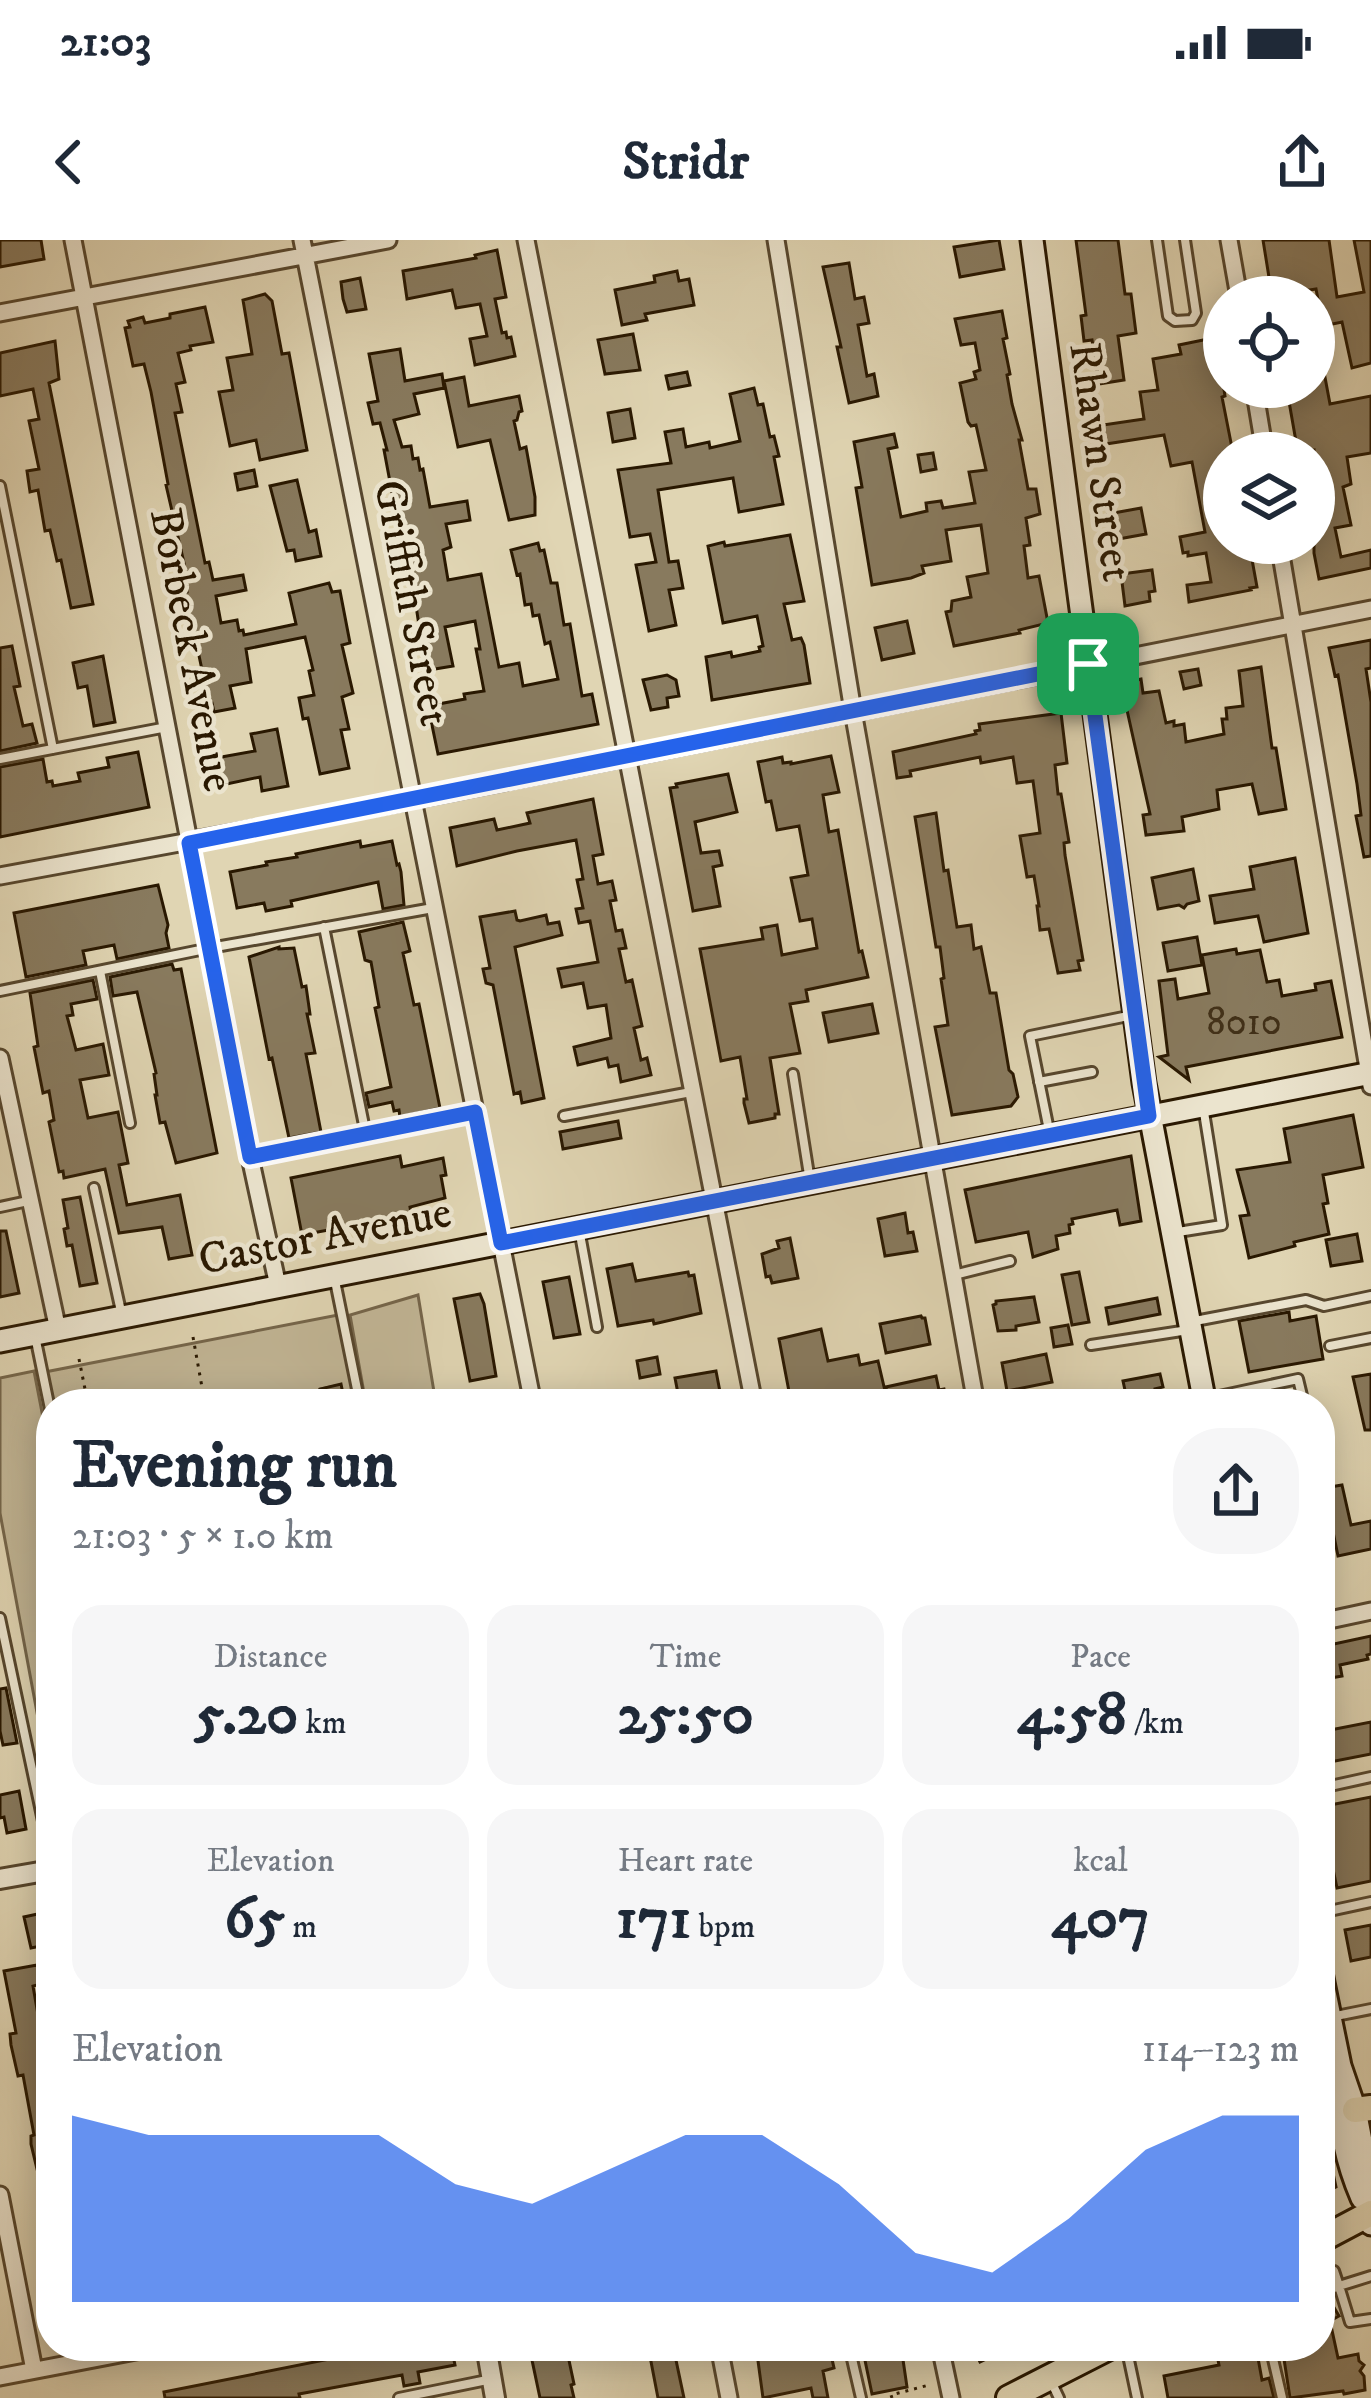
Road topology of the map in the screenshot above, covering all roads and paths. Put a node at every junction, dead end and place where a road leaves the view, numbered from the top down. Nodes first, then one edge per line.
1 (74, 240) edge
2 (388, 240) edge
3 (526, 240) edge
4 (776, 240) edge
5 (1032, 240) edge
6 (1157, 240) edge
7 (1185, 240) edge
8 (1229, 240) edge
9 (304, 248) edge
10 (1235, 276) edge
11 (83, 297) junction
12 (0, 313) edge
13 (0, 485) edge
14 (1283, 564) edge
15 (1371, 609) edge
16 (1293, 626) junction
17 (1088, 664) junction
18 (853, 711) junction
19 (166, 727) junction
20 (53, 748) junction
21 (628, 756) junction
22 (0, 759) edge
23 (412, 800) junction
24 (189, 843) junction
25 (0, 876) edge
26 (434, 908) junction
27 (324, 927) junction
28 (210, 948) junction
29 (100, 971) junction
30 (0, 992) edge
31 (1134, 1015) junction
32 (0, 1058) edge
33 (1092, 1072) dead end
34 (793, 1074) dead end
35 (1370, 1077) edge
36 (1039, 1082) junction
37 (692, 1091) junction
38 (1203, 1105) junction
39 (475, 1112) junction
40 (564, 1116) dead end
41 (1149, 1116) junction
42 (130, 1123) dead end
43 (366, 1136) junction
44 (1050, 1136) junction
45 (250, 1157) junction
46 (931, 1158) junction
47 (811, 1182) junction
48 (94, 1188) dead end
49 (29, 1201) junction
50 (714, 1202) junction
51 (0, 1207) edge
52 (579, 1228) junction
53 (1170, 1233) junction
54 (501, 1243) junction
55 (1010, 1261) dead end
56 (334, 1275) junction
57 (952, 1275) junction
58 (278, 1286) junction
59 (1371, 1296) edge
60 (122, 1317) junction
61 (1189, 1326) junction
62 (597, 1328) dead end
63 (58, 1330) junction
64 (34, 1334) junction
65 (193, 1336) dead end
66 (1371, 1338) edge
67 (0, 1341) edge
68 (1091, 1345) dead end
69 (1330, 1346) dead end
70 (79, 1359) dead end
71 (46, 1389) edge
72 (85, 1389) edge
73 (203, 1389) edge
74 (357, 1389) edge
75 (529, 1389) edge
76 (751, 1389) edge
77 (973, 1389) edge
78 (1202, 1389) edge
79 (1255, 1389) edge
80 (1300, 1389) edge
81 (1371, 1611) edge
82 (0, 1618) edge
83 (1335, 1619) edge
84 (1371, 1777) edge
85 (1335, 1785) edge
86 (36, 1788) edge
87 (36, 1873) edge
88 (0, 1879) edge
89 (1371, 1902) edge
90 (1335, 1910) edge
91 (1371, 2009) edge
92 (1335, 2016) edge
93 (1335, 2042) edge
94 (1346, 2112) edge
95 (0, 2194) edge
96 (1370, 2217) edge
97 (1335, 2233) edge
98 (1335, 2274) edge
99 (1371, 2276) edge
100 (1340, 2286) junction
101 (1335, 2288) edge
102 (1371, 2319) edge
103 (82, 2361) edge
104 (721, 2361) edge
105 (852, 2361) edge
106 (943, 2361) edge
107 (1091, 2361) edge
108 (1129, 2361) edge
109 (1273, 2361) edge
110 (34, 2370) junction
111 (0, 2377) edge
112 (929, 2385) dead end
113 (1054, 2388) edge
114 (493, 2389) edge
115 (399, 2398) edge
116 (729, 2398) edge
117 (861, 2398) edge
118 (892, 2398) edge
119 (951, 2398) edge
120 (1009, 2398) edge
121 (1137, 2398) edge
122 (1282, 2398) edge

1 - 11 street, Borbeck Avenue
2 - 9 street
3 - 21 street
4 - 18 street
5 - 17 main road, Rhawn Street
6 - 7 lane
8 - 10 street
9 - 11 street
9 - 23 street, Griffith Street
11 - 12 street
11 - 19 street, Borbeck Avenue
13 - 20 lane
14 - 16 street
15 - 16 street
16 - 17 street
16 - 35 street
17 - 18 street
17 - 31 main road, Rhawn Street
18 - 21 street
18 - 46 street
19 - 20 lane
19 - 24 street, Borbeck Avenue
20 - 22 lane
21 - 23 street
21 - 37 street
23 - 24 street
23 - 26 street, Griffith Street
24 - 25 street
24 - 28 street, Borbeck Avenue
26 - 27 lane
26 - 39 street, Griffith Street
27 - 28 lane
27 - 43 lane
28 - 29 lane
28 - 45 street, Borbeck Avenue
29 - 30 lane
29 - 42 lane
31 - 36 lane
31 - 41 main road, Rhawn Street
32 - 49 street
33 - 36 lane
34 - 47 lane
35 - 38 main road, Castor Avenue
36 - 44 lane
37 - 40 lane
37 - 50 street
38 - 41 main road, Castor Avenue
38 - 53 lane
39 - 43 lane
39 - 54 street, Griffith Street
41 - 44 main road, Castor Avenue
41 - 53 main road, Rhawn Street
43 - 45 lane
44 - 46 main road, Castor Avenue
45 - 58 street, Borbeck Avenue
46 - 47 main road, Castor Avenue
46 - 57 street
47 - 50 main road, Castor Avenue
48 - 60 lane
49 - 51 lane
49 - 63 street
50 - 52 main road, Castor Avenue
50 - 76 street
52 - 54 main road, Castor Avenue
52 - 62 lane
53 - 61 main road, Rhawn Street
54 - 56 main road, Castor Avenue
54 - 75 street, Griffith Street
55 - 57 lane
56 - 58 main road, Castor Avenue
56 - 74 lane
57 - 77 street
58 - 60 main road, Castor Avenue
59 - 61 lane
60 - 63 main road, Castor Avenue
61 - 68 lane
61 - 78 main road, Rhawn Street
63 - 64 main road, Castor Avenue
64 - 67 main road, Castor Avenue
64 - 71 lane
65 - 73 path
66 - 69 lane
70 - 72 path
79 - 80 lane
81 - 83 street
82 - 86 lane
84 - 85 lane
87 - 88 street
89 - 90 lane
91 - 92 lane
93 - 94 main road
94 - 96 main road
95 - 110 street
96 - 97 main road
98 - 100 lane
99 - 100 lane
100 - 101 lane
100 - 102 lane
103 - 110 street
104 - 116 street
105 - 117 lane
106 - 119 street
107 - 113 main road
108 - 121 lane
109 - 122 lane
110 - 111 street
112 - 118 path
113 - 120 main road
114 - 115 lane

